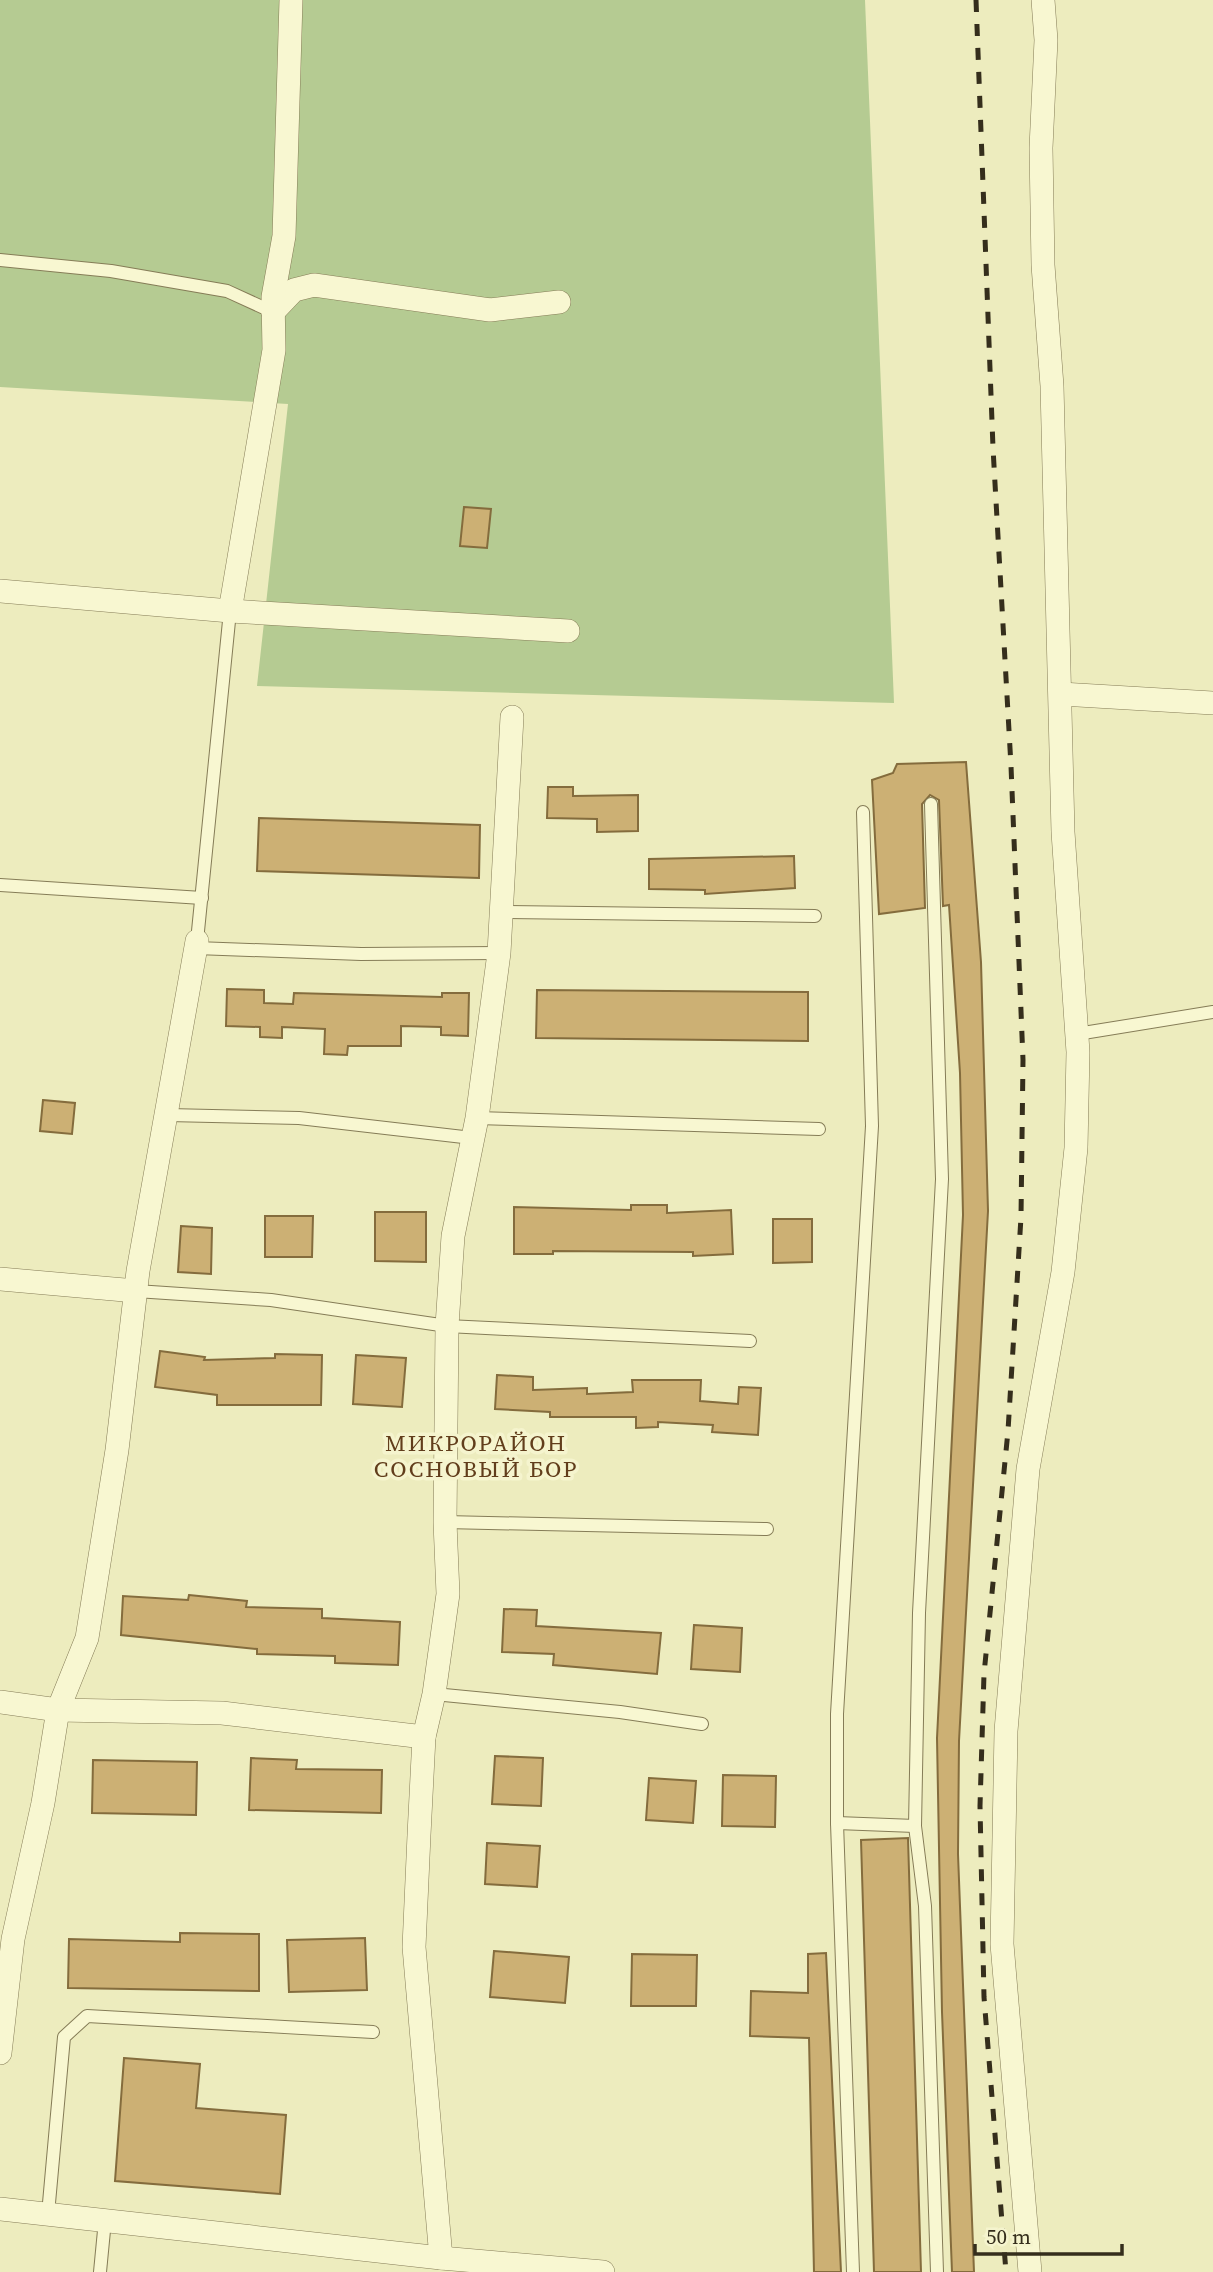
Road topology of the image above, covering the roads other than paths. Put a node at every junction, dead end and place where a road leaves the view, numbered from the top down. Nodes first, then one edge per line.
1 (291, 0) edge
2 (1042, 0) edge
3 (0, 260) edge
4 (559, 302) dead end
5 (274, 312) junction
6 (0, 591) edge
7 (230, 611) junction
8 (568, 631) dead end
9 (1061, 694) junction
10 (1213, 703) edge
11 (512, 716) dead end
12 (931, 804) dead end
13 (863, 812) dead end
14 (0, 885) edge
15 (201, 898) junction
16 (503, 912) junction
17 (815, 916) dead end
18 (197, 944) junction
19 (499, 953) junction
20 (1213, 1012) edge
21 (1077, 1034) junction
22 (168, 1115) junction
23 (475, 1128) junction
24 (819, 1129) dead end
25 (0, 1279) edge
26 (136, 1291) junction
27 (447, 1326) junction
28 (750, 1341) dead end
29 (445, 1522) junction
30 (767, 1529) dead end
31 (434, 1694) junction
32 (0, 1702) edge
33 (58, 1710) junction
34 (702, 1724) dead end
35 (424, 1737) junction
36 (837, 1823) junction
37 (915, 1826) junction
38 (373, 2032) dead end
39 (0, 2053) edge
40 (0, 2209) edge
41 (48, 2214) junction
42 (105, 2220) junction
43 (441, 2258) junction
44 (100, 2272) edge
45 (603, 2272) edge
46 (853, 2272) edge
47 (937, 2272) edge
48 (1030, 2272) edge

1 - 5 street
2 - 9 street
3 - 5 lane
4 - 5 street
5 - 7 street
6 - 7 street
7 - 8 street
7 - 15 lane
9 - 10 street
9 - 21 street
11 - 16 street
12 - 37 lane
13 - 36 lane
14 - 15 lane
15 - 18 lane
16 - 17 lane
16 - 19 street
18 - 19 lane
18 - 22 street
19 - 23 street
20 - 21 lane
21 - 48 street
22 - 23 lane
22 - 26 street
23 - 24 lane
23 - 27 street
25 - 26 street
26 - 27 lane
26 - 33 street
27 - 28 lane
27 - 29 street
29 - 30 lane
29 - 31 street
31 - 34 lane
31 - 35 street
32 - 33 street
33 - 35 street
33 - 39 street
35 - 43 street
36 - 37 lane
36 - 46 lane
37 - 47 lane
38 - 41 lane
40 - 41 street
41 - 42 street
42 - 43 street
42 - 44 lane
43 - 45 street

